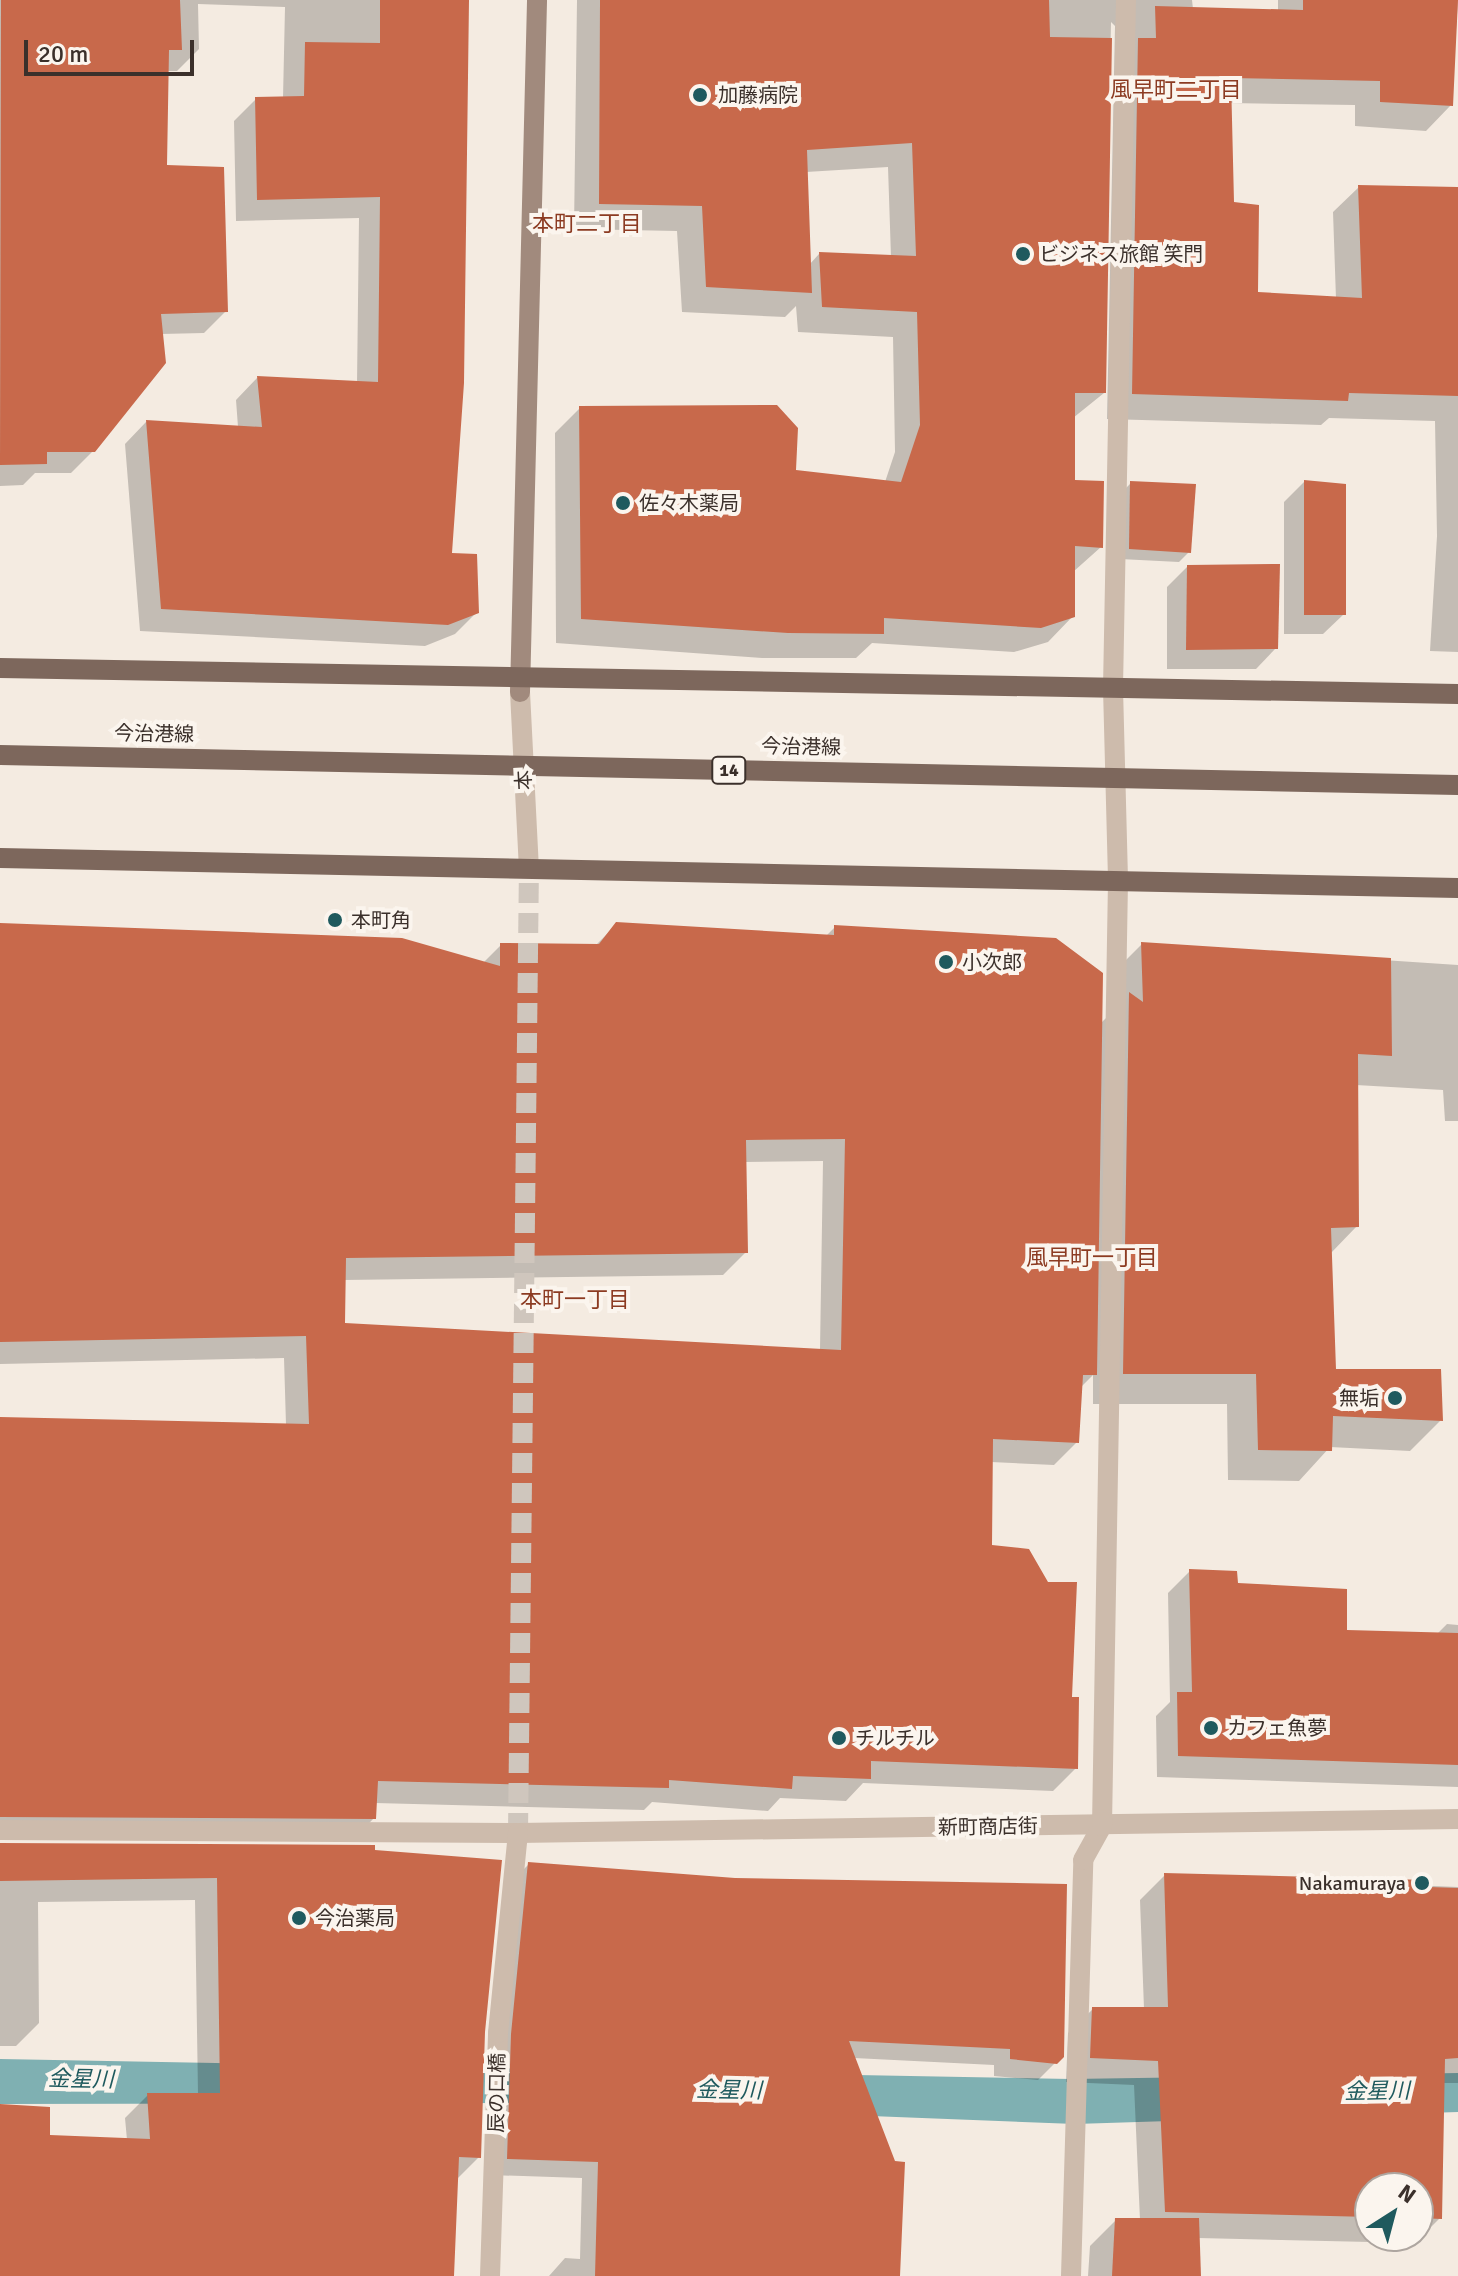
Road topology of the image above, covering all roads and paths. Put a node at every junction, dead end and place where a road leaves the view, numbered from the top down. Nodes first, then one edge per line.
1 (537, 0) edge
2 (1126, 0) edge
3 (0, 668) edge
4 (520, 684) junction
5 (1113, 688) junction
6 (1458, 694) edge
7 (0, 755) edge
8 (523, 766) junction
9 (1115, 778) junction
10 (1458, 785) edge
11 (0, 858) edge
12 (529, 868) junction
13 (1118, 879) junction
14 (1458, 888) edge
15 (1458, 1819) edge
16 (1102, 1826) junction
17 (0, 1830) edge
18 (518, 1833) junction
19 (490, 2276) edge
20 (1071, 2276) edge

1 - 4 street
2 - 5 street
3 - 4 main road
4 - 5 main road
4 - 8 street, 本
5 - 6 main road
5 - 9 street
7 - 8 main road, 今治港線 / 14
8 - 9 main road, 今治港線 / 14
8 - 12 street, 本
9 - 10 main road, 今治港線 / 14
9 - 13 street
11 - 12 main road
12 - 13 main road
13 - 14 main road
13 - 16 street
15 - 16 street, 新町商店街
16 - 18 street, 新町商店街
16 - 20 street
17 - 18 street, 新町商店街
18 - 19 street, 辰の口橋

